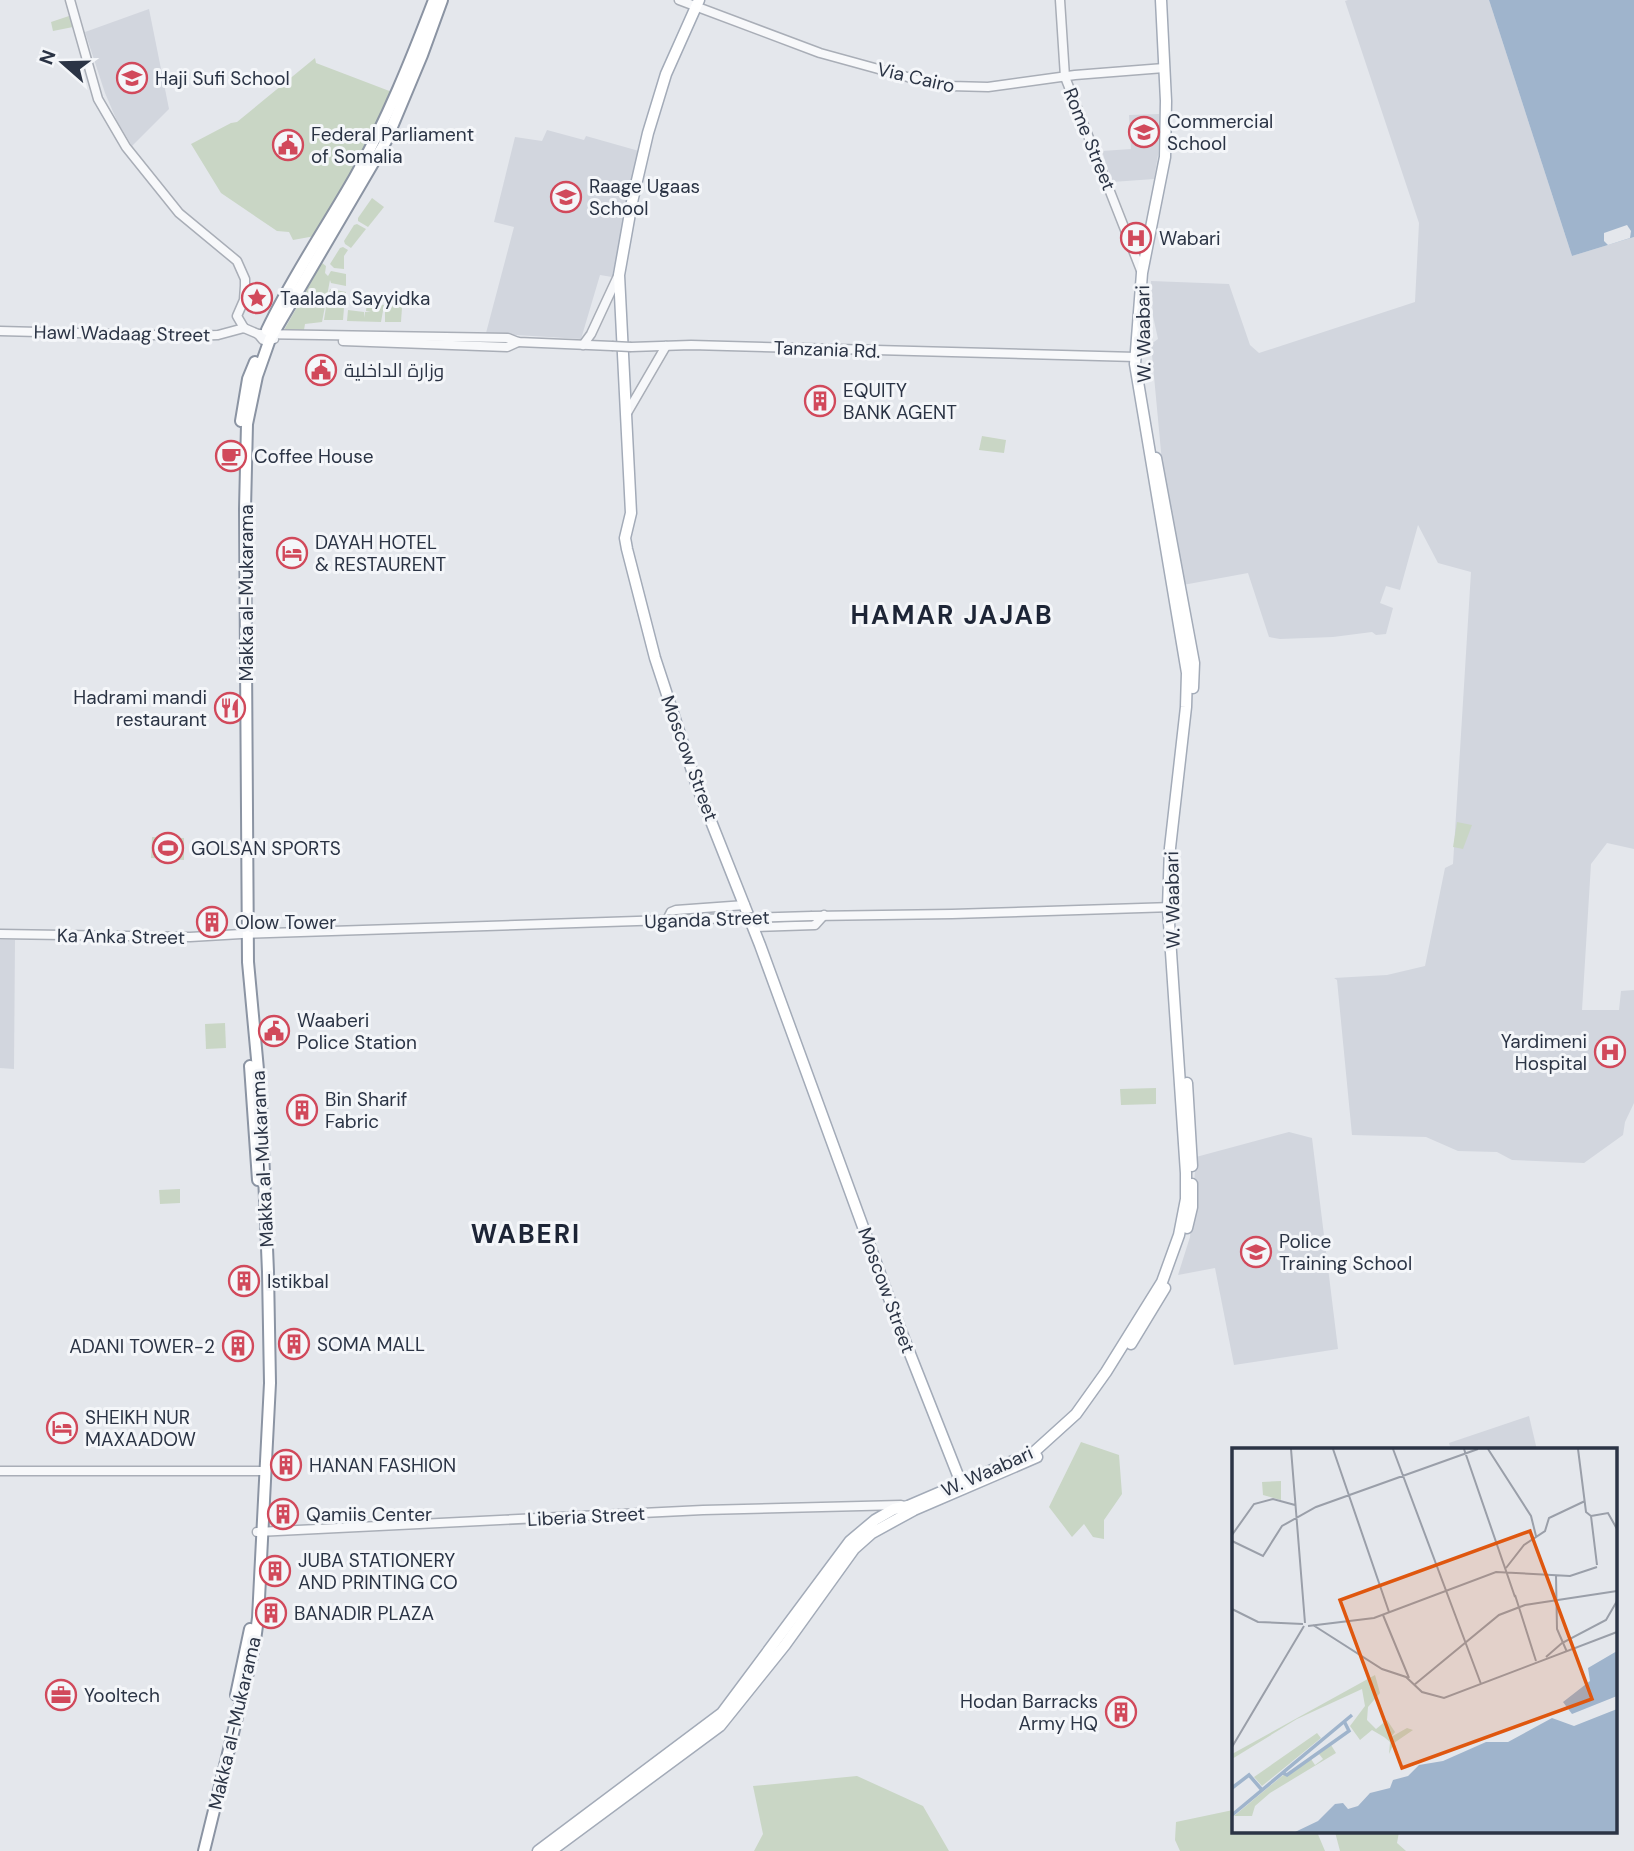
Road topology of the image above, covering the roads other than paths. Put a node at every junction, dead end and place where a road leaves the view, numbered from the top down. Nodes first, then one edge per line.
1 (70, 0) edge
2 (434, 0) edge
3 (442, 0) edge
4 (679, 0) edge
5 (1060, 0) edge
6 (1161, 0) edge
7 (698, 3) edge
8 (1164, 68) junction
9 (1065, 77) junction
10 (396, 107) junction
11 (1142, 273) junction
12 (619, 275) junction
13 (244, 328) junction
14 (0, 331) edge
15 (266, 336) junction
16 (583, 345) junction
17 (666, 346) junction
18 (1136, 357) junction
19 (626, 414) junction
20 (744, 905) junction
21 (1171, 908) junction
22 (824, 915) junction
23 (667, 920) junction
24 (754, 927) junction
25 (244, 933) junction
26 (0, 934) edge
27 (0, 1471) edge
28 (262, 1471) junction
29 (961, 1483) junction
30 (911, 1508) junction
31 (260, 1531) junction
32 (197, 1851) edge
33 (204, 1851) edge
34 (538, 1851) edge
35 (551, 1851) edge

1 - 13 street
2 - 10 highway
3 - 10 highway
4 - 7 street, Via Cairo
5 - 9 street, Rome Street
6 - 8 main road
7 - 9 street, Via Cairo
7 - 12 main road, Moscow Street
8 - 9 street, Via Cairo
8 - 11 main road
9 - 11 street, Rome Street
10 - 15 highway, Makka al-Mukarama
11 - 18 main road, W. Waabari
11 - 21 main road, W. Waabari
12 - 16 street
12 - 19 main road, Moscow Street
13 - 14 street, Hawl Wadaag Street
13 - 15 street, Tanzania Rd.
15 - 16 street, Tanzania Rd.
15 - 25 highway, Makka al-Mukarama
16 - 17 street, Tanzania Rd., bridge
17 - 18 street, Tanzania Rd.
17 - 19 street
18 - 21 main road, W. Waabari
19 - 20 main road, Moscow Street
20 - 23 street
20 - 24 main road, Moscow Street
21 - 22 street, Uganda Street
21 - 29 main road, W. Waabari
21 - 30 main road, W. Waabari
22 - 23 street, Uganda Street, bridge
22 - 24 street
23 - 25 street, Uganda Street
24 - 29 main road, Moscow Street
25 - 26 street, Ka Anka Street
25 - 28 highway, Makka al-Mukarama
27 - 28 street
28 - 31 highway, Makka al-Mukarama
29 - 30 main road, W. Waabari
30 - 31 street, Liberia Street
30 - 34 main road, W. Waabari
30 - 35 main road, W. Waabari
31 - 32 highway, Makka al-Mukarama
31 - 33 highway, Makka al-Mukarama

